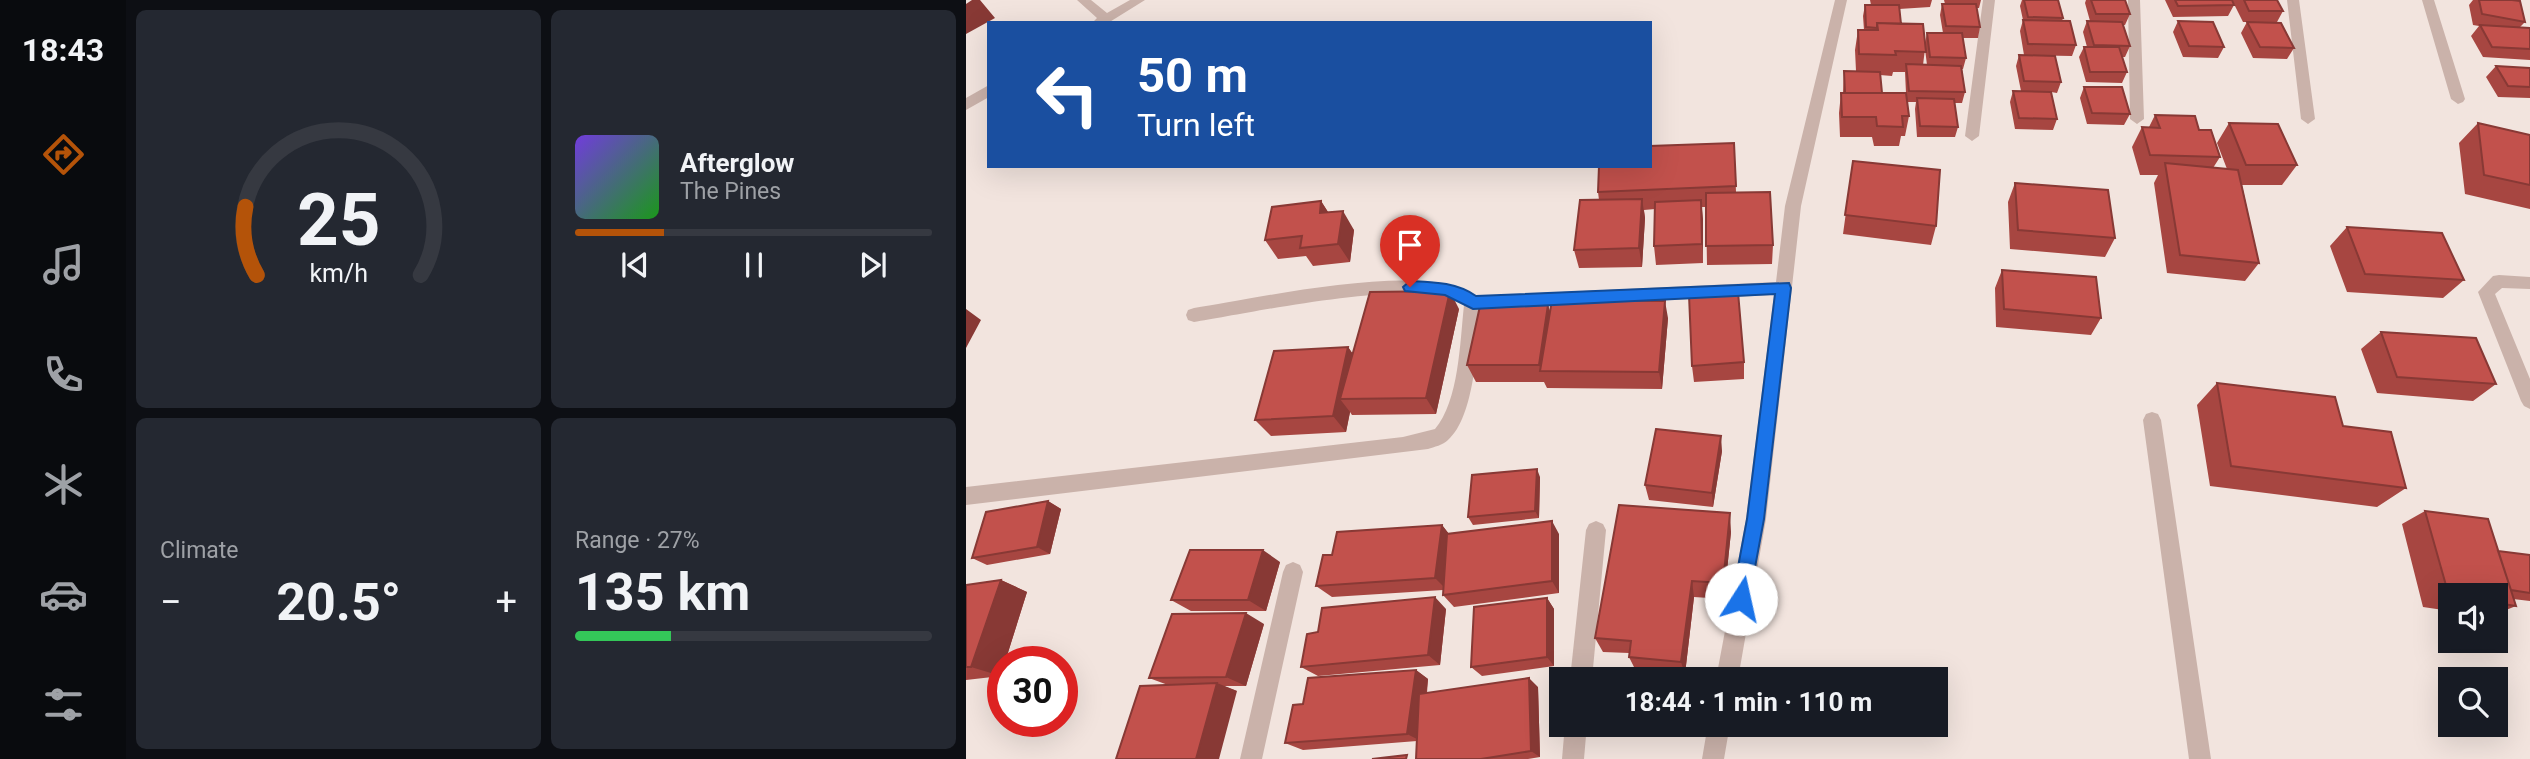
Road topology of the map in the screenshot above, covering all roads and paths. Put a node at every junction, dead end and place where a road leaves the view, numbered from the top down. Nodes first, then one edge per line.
1 (1083, 0) edge
2 (1139, 0) edge
3 (1841, 0) edge
4 (1989, 0) edge
5 (2134, 0) edge
6 (2293, 0) edge
7 (2428, 0) edge
8 (1102, 21) edge
9 (987, 91) edge
10 (2458, 99) dead end
11 (966, 105) edge
12 (2137, 119) dead end
13 (2308, 119) dead end
14 (1972, 136) dead end
15 (2530, 284) edge
16 (1783, 288) junction
17 (1473, 303) junction
18 (1194, 315) dead end
19 (2530, 401) edge
20 (2152, 420) dead end
21 (966, 496) edge
22 (1596, 530) dead end
23 (1293, 572) dead end
24 (1582, 667) edge
25 (1729, 667) edge
26 (1575, 737) edge
27 (1717, 737) edge
28 (1251, 759) edge
29 (1573, 759) edge
30 (1713, 759) edge
31 (2200, 759) edge

1 - 8 street
2 - 8 street
3 - 16 street
4 - 14 street
5 - 12 street
6 - 13 street
7 - 10 street
9 - 11 street
15 - 19 street
16 - 17 street
16 - 25 street
17 - 18 street
17 - 21 street
20 - 31 street
22 - 24 street
23 - 28 street
26 - 29 street
27 - 30 street

